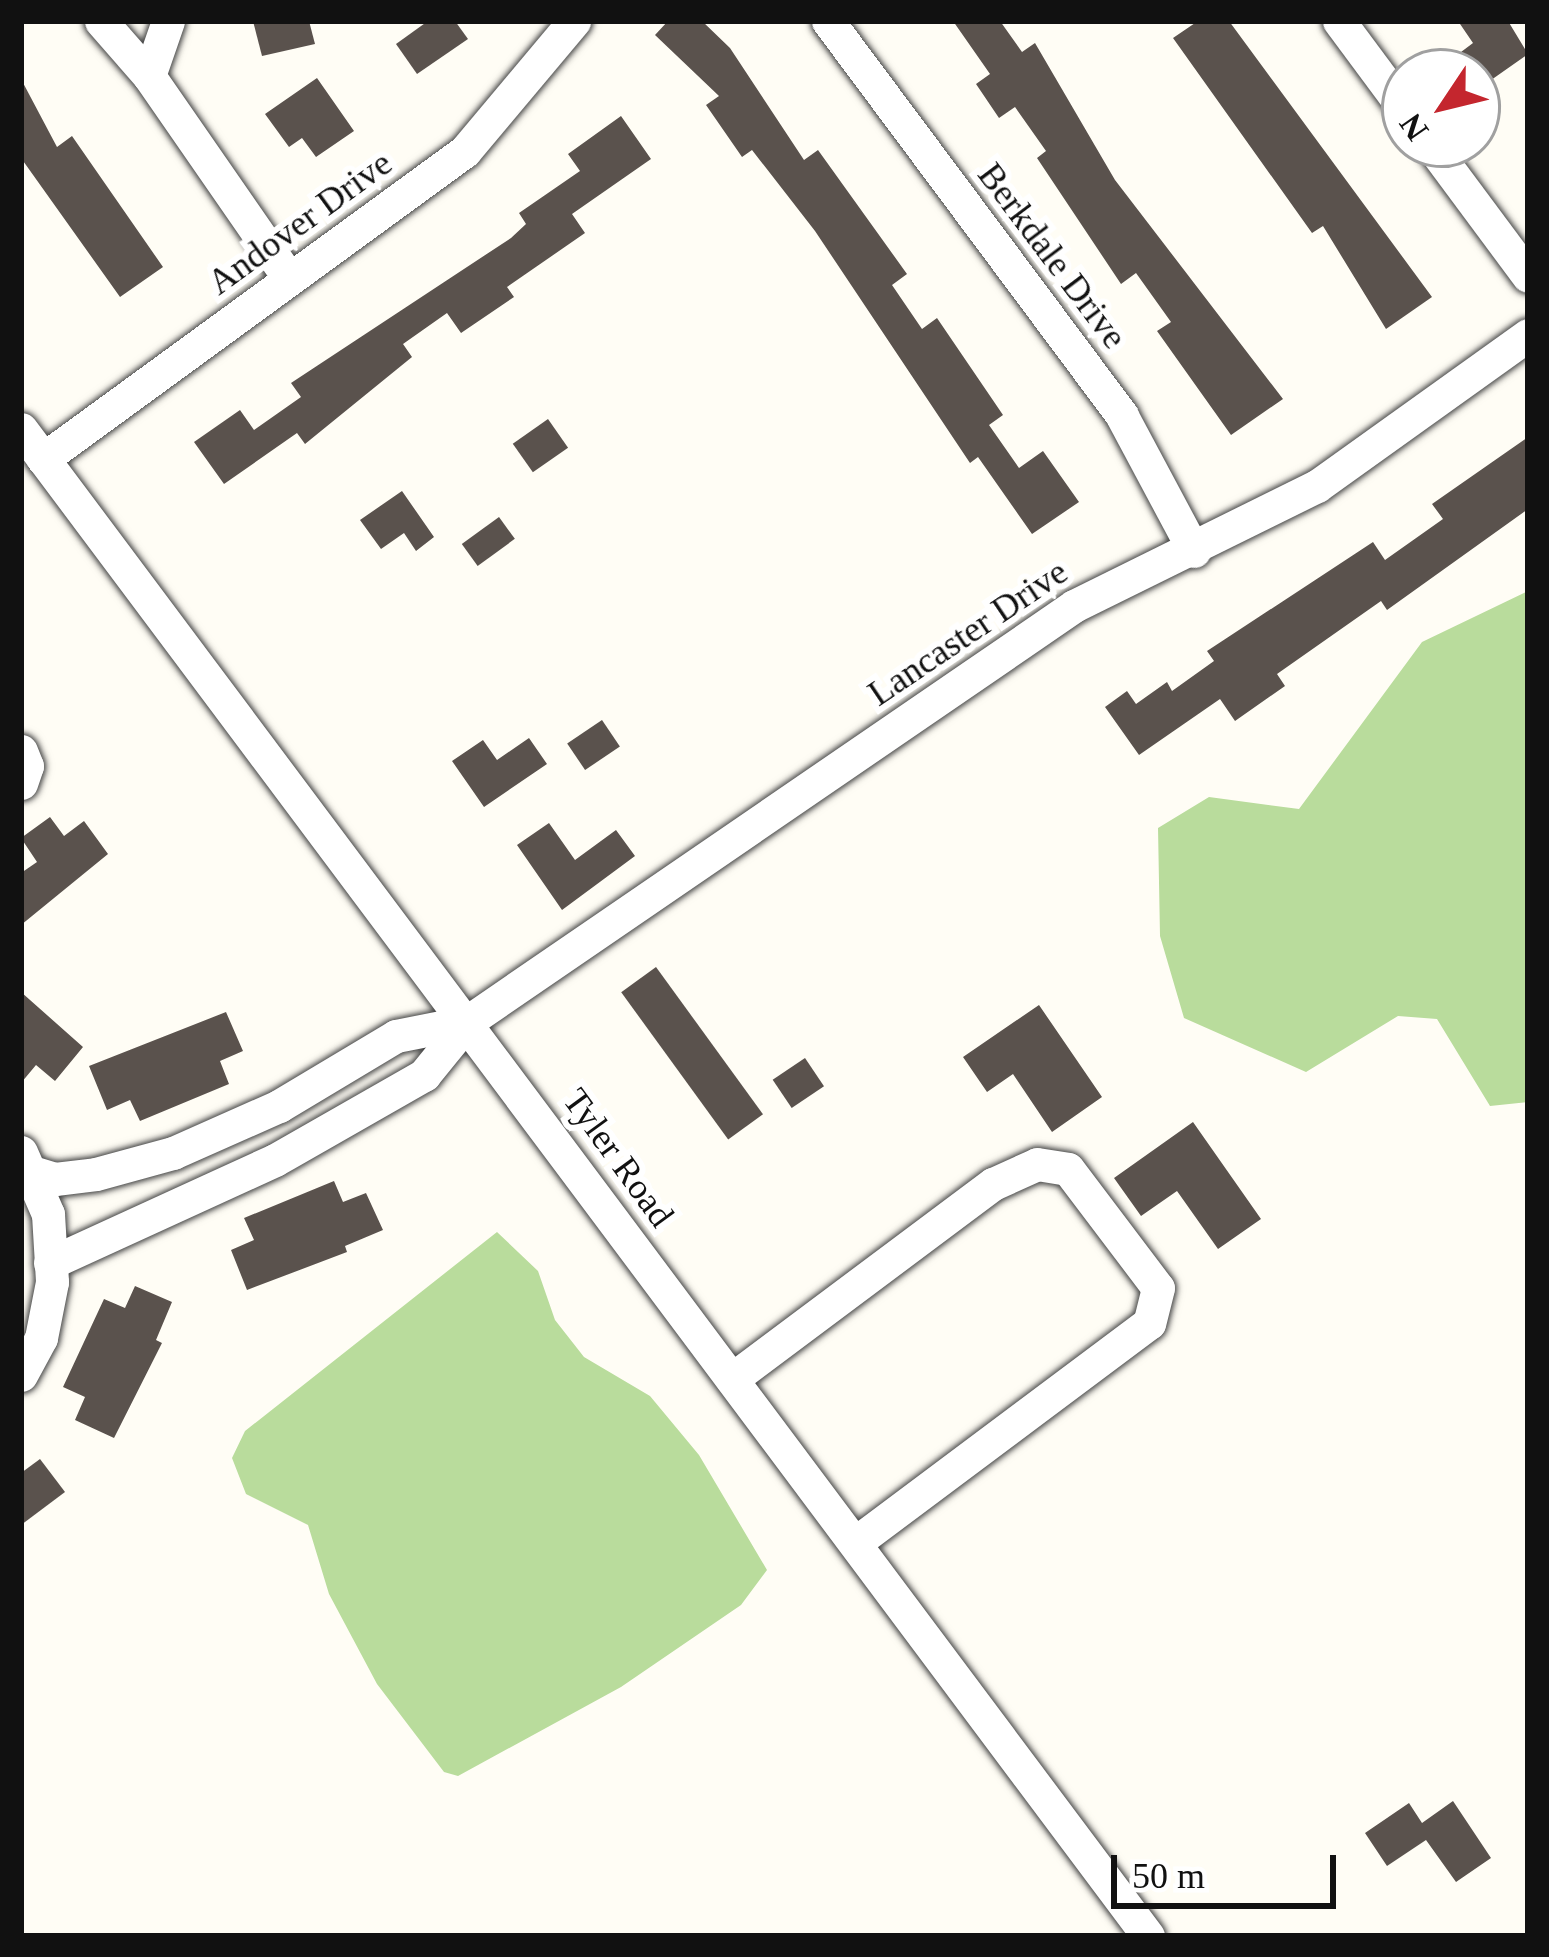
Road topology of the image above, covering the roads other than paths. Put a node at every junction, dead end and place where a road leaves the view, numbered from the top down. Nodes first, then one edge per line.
1 (100, 21) edge
2 (168, 21) edge
3 (574, 21) edge
4 (828, 21) edge
5 (1339, 21) edge
6 (148, 76) junction
7 (1381, 78) edge
8 (1448, 168) edge
9 (1528, 276) edge
10 (289, 278) junction
11 (1528, 335) edge
12 (21, 429) edge
13 (43, 458) junction
14 (1194, 551) junction
15 (21, 751) edge
16 (21, 783) edge
17 (466, 1022) junction
18 (254, 1117) junction
19 (275, 1160) junction
20 (27, 1162) edge
21 (50, 1263) junction
22 (21, 1375) edge
23 (732, 1379) junction
24 (855, 1543) junction
25 (1148, 1936) edge

1 - 6 street
2 - 6 street
3 - 10 street, Andover Drive
4 - 14 street, Berkdale Drive
5 - 7 street
6 - 10 street
8 - 9 street
10 - 13 street, Andover Drive
11 - 14 street, Lancaster Drive
12 - 13 street, Tyler Road
13 - 17 street, Tyler Road
14 - 17 street, Lancaster Drive
15 - 16 street
17 - 18 street
17 - 19 street
17 - 23 street, Tyler Road
18 - 19 street
18 - 20 street
19 - 21 street
20 - 21 street
21 - 22 street
23 - 24 street, Tyler Road
23 - 24 street
24 - 25 street, Tyler Road

